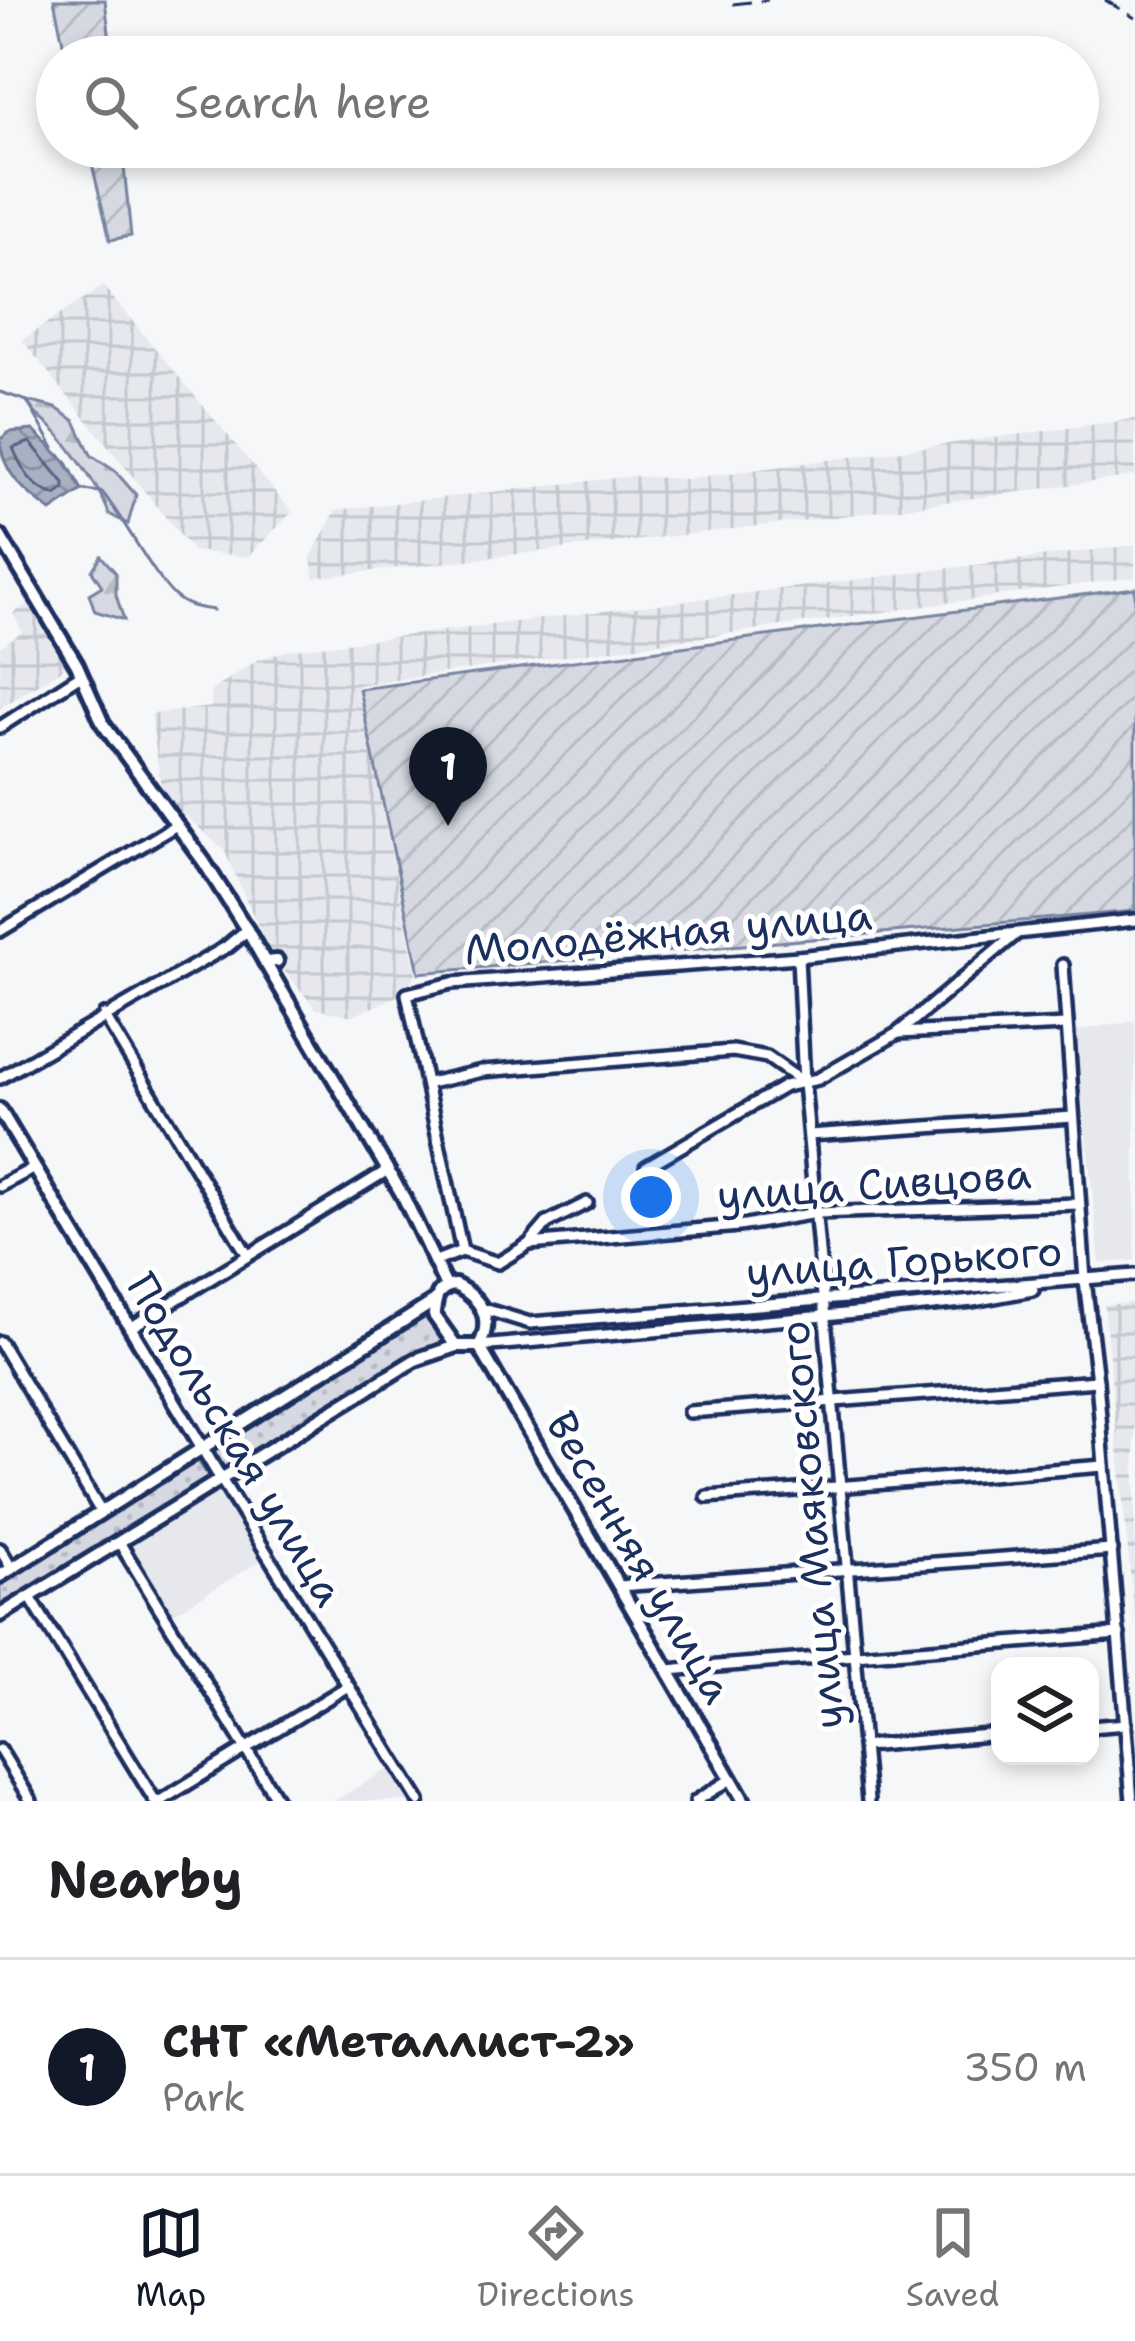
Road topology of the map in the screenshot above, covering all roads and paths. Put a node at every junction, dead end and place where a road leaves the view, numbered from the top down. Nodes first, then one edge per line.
1 (0, 536) edge
2 (81, 675) junction
3 (0, 727) edge
4 (175, 826) junction
5 (1135, 920) edge
6 (247, 930) junction
7 (1021, 930) junction
8 (0, 931) edge
9 (228, 946) joint
10 (798, 957) junction
11 (1063, 965) dead end
12 (104, 1015) junction
13 (1066, 1025) junction
14 (898, 1033) junction
15 (0, 1078) edge
16 (804, 1082) junction
17 (429, 1083) junction
18 (0, 1110) edge
19 (1072, 1118) junction
20 (809, 1135) junction
21 (646, 1167) dead end
22 (34, 1168) junction
23 (388, 1170) junction
24 (0, 1186) edge
25 (587, 1203) dead end
26 (1079, 1204) junction
27 (816, 1213) junction
28 (529, 1244) junction
29 (462, 1251) junction
30 (247, 1254) junction
31 (436, 1261) junction
32 (1135, 1275) edge
33 (1085, 1280) junction
34 (446, 1286) junction
35 (823, 1300) junction
36 (435, 1301) junction
37 (484, 1309) junction
38 (825, 1316) junction
39 (130, 1328) junction
40 (0, 1342) edge
41 (456, 1346) junction
42 (479, 1346) junction
43 (1097, 1381) junction
44 (833, 1401) junction
45 (689, 1412) dead end
46 (203, 1450) junction
47 (1104, 1466) junction
48 (221, 1479) junction
49 (840, 1488) junction
50 (707, 1496) dead end
51 (101, 1512) junction
52 (119, 1542) junction
53 (0, 1549) edge
54 (1112, 1550) junction
55 (847, 1569) junction
56 (6, 1572) edge
57 (619, 1586) junction
58 (30, 1597) junction
59 (0, 1615) edge
60 (1119, 1634) junction
61 (855, 1655) junction
62 (668, 1670) junction
63 (348, 1686) junction
64 (1126, 1724) junction
65 (1099, 1726) edge
66 (991, 1735) edge
67 (864, 1746) junction
68 (246, 1748) junction
69 (0, 1750) edge
70 (731, 1779) junction
71 (32, 1801) edge
72 (158, 1801) edge
73 (278, 1801) edge
74 (418, 1801) edge
75 (696, 1801) edge
76 (744, 1801) edge
77 (868, 1801) edge
78 (1132, 1801) edge

1 - 2 street
2 - 3 street
2 - 4 street
4 - 6 street
4 - 8 street
5 - 7 street, Молодёжная улица
6 - 9 street
6 - 23 street
7 - 10 street, Молодёжная улица
7 - 14 street
9 - 12 street
10 - 16 street, улица Маяковского
10 - 17 street, Молодёжная улица
11 - 13 street
12 - 15 street
12 - 30 street
13 - 14 street
13 - 19 street
14 - 16 street
16 - 17 street
16 - 20 street, улица Маяковского
16 - 21 street
17 - 29 street
18 - 22 street, Подольская улица
19 - 20 street
19 - 26 street
20 - 27 street, улица Маяковского
22 - 24 street
22 - 39 street, Подольская улица
23 - 30 street
23 - 31 street
25 - 28 street
26 - 27 street, улица Сивцова
26 - 33 street
27 - 28 street, улица Сивцова
27 - 35 street, улица Маяковского
28 - 29 street
29 - 31 street
30 - 39 street
31 - 34 street
32 - 33 street
33 - 35 street, улица Горького
33 - 38 street, улица Горького
33 - 43 street
34 - 36 street
34 - 37 street
35 - 37 street, улица Горького
35 - 38 street, улица Маяковского
36 - 41 street
36 - 46 street
37 - 42 street
38 - 42 street, улица Горького
38 - 44 street, улица Маяковского
39 - 46 street, Подольская улица
40 - 51 street
41 - 42 street
41 - 48 street
42 - 57 street, Весенняя улица
43 - 44 street
43 - 47 street
44 - 45 street
44 - 49 street, улица Маяковского
46 - 48 street, Подольская улица
46 - 51 street
47 - 49 street
47 - 54 street
48 - 52 street
48 - 63 street, Подольская улица
49 - 50 street
49 - 55 street, улица Маяковского
51 - 56 street
52 - 58 street
52 - 68 street
53 - 56 street
54 - 55 street
54 - 60 street
55 - 57 street
55 - 61 street, улица Маяковского
57 - 62 street, Весенняя улица
58 - 59 street
58 - 72 street
60 - 61 street
60 - 64 street
61 - 62 street
61 - 67 street, улица Маяковского
62 - 70 street, Весенняя улица
63 - 68 street
63 - 74 street, Подольская улица
64 - 65 street
64 - 78 street
66 - 67 street
67 - 77 street, улица Маяковского
68 - 72 street
68 - 73 street
69 - 71 street
70 - 75 street
70 - 76 street, Весенняя улица

